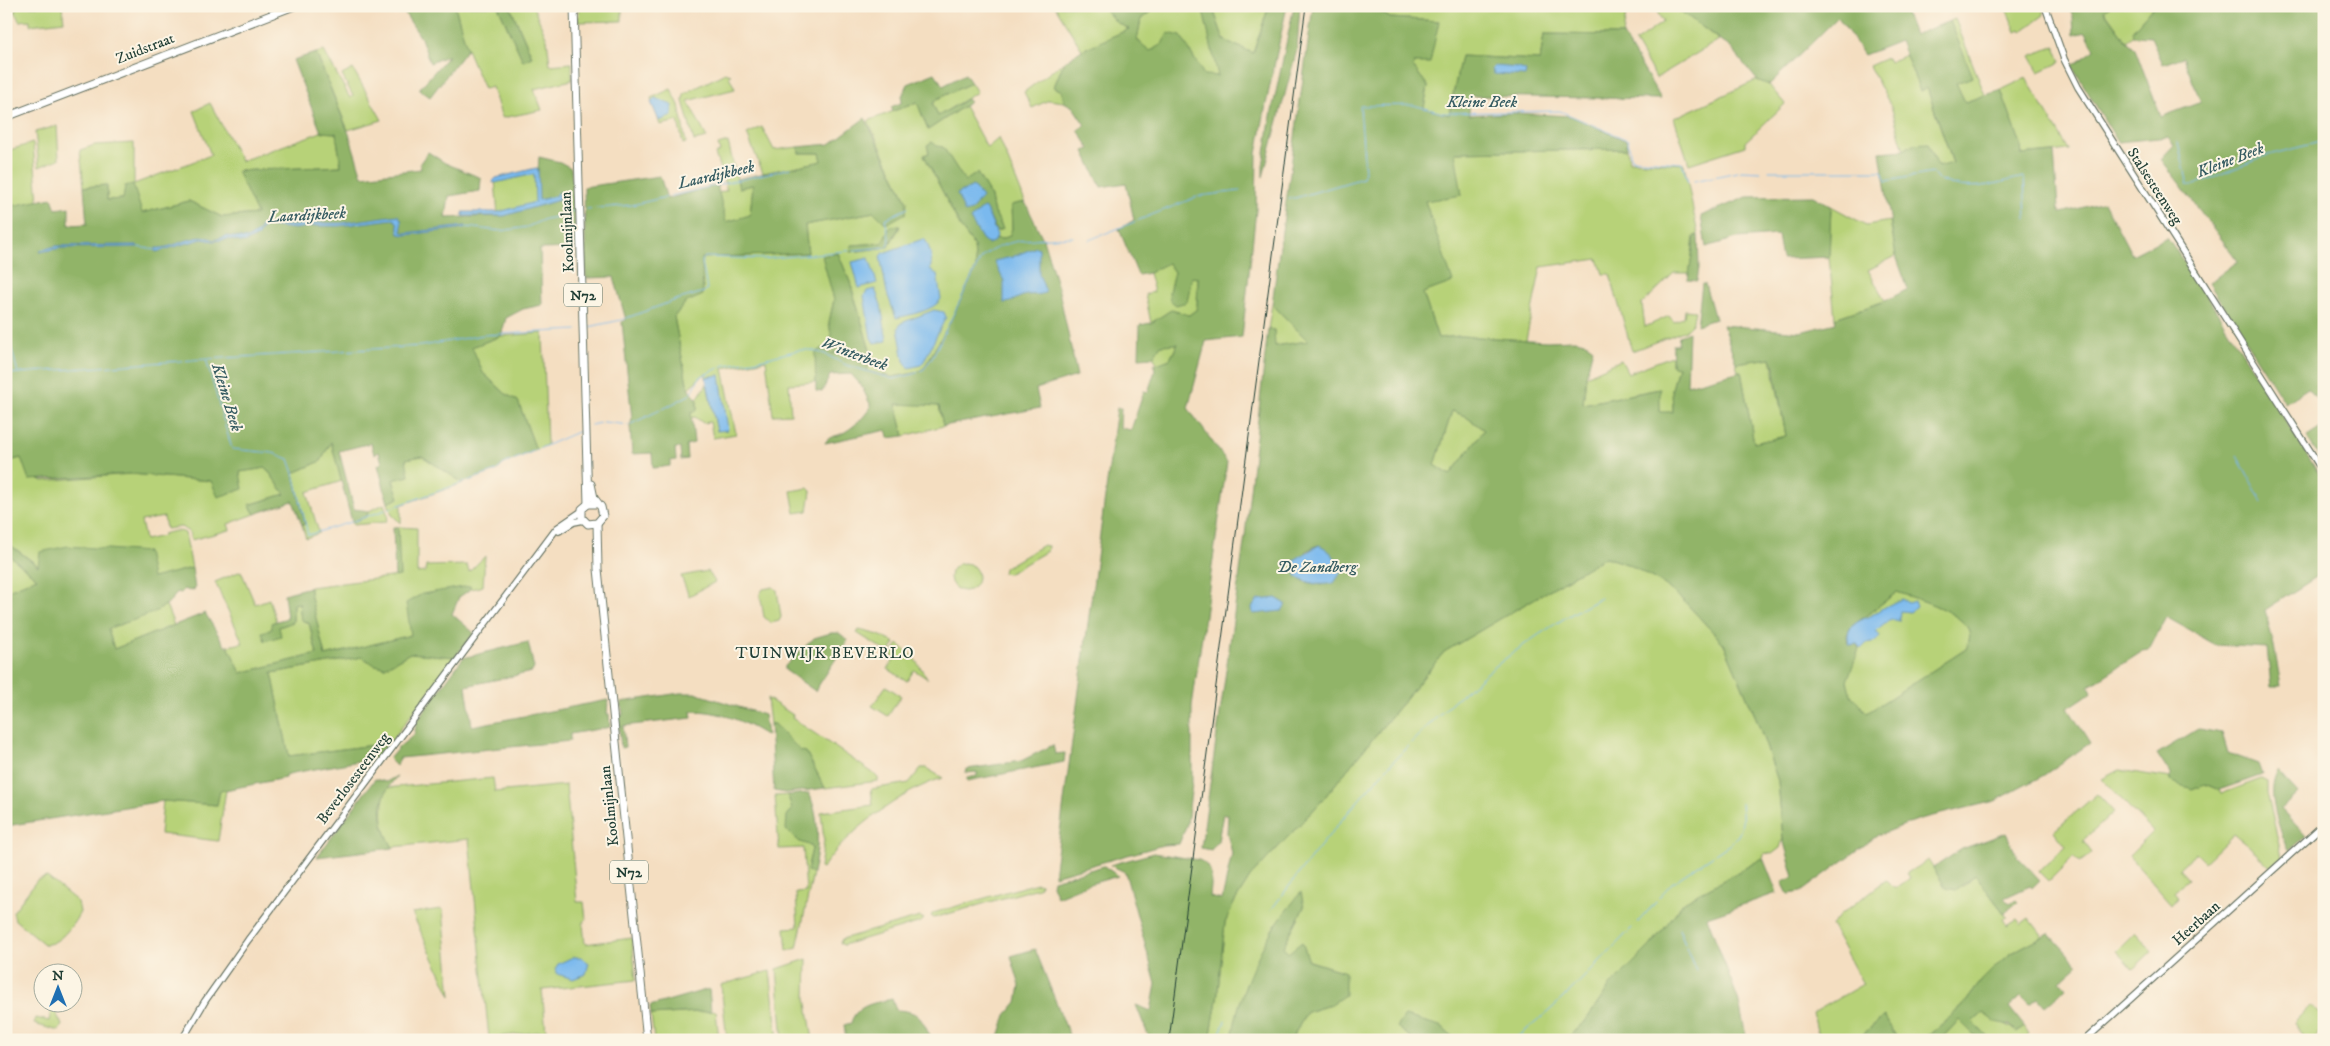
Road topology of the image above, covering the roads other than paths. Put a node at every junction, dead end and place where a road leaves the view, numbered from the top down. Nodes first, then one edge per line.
1 (294, 6) edge
2 (2046, 6) edge
3 (574, 7) edge
4 (6, 117) edge
5 (587, 454) junction
6 (2324, 473) edge
7 (588, 504) junction
8 (597, 504) junction
9 (582, 511) junction
10 (586, 522) junction
11 (597, 523) junction
12 (552, 537) junction
13 (598, 569) junction
14 (2324, 824) edge
15 (182, 1040) edge
16 (647, 1040) edge
17 (2086, 1040) edge

1 - 4 main road, Zuidstraat
2 - 6 street, Stalsesteenweg
3 - 5 main road, Koolmijnlaan / N72
5 - 7 main road, Koolmijnlaan / N72
5 - 8 main road, Koolmijnlaan / N72
7 - 8 main road
7 - 9 main road
8 - 11 main road, N72
9 - 10 main road, N72
9 - 12 street, Beverlosesteenweg
10 - 11 main road
10 - 12 street, Beverlosesteenweg
10 - 13 main road, Koolmijnlaan / N72
11 - 13 main road, Koolmijnlaan / N72
12 - 15 street, Beverlosesteenweg
13 - 16 main road, Koolmijnlaan / N72
14 - 17 street, Heerbaan

